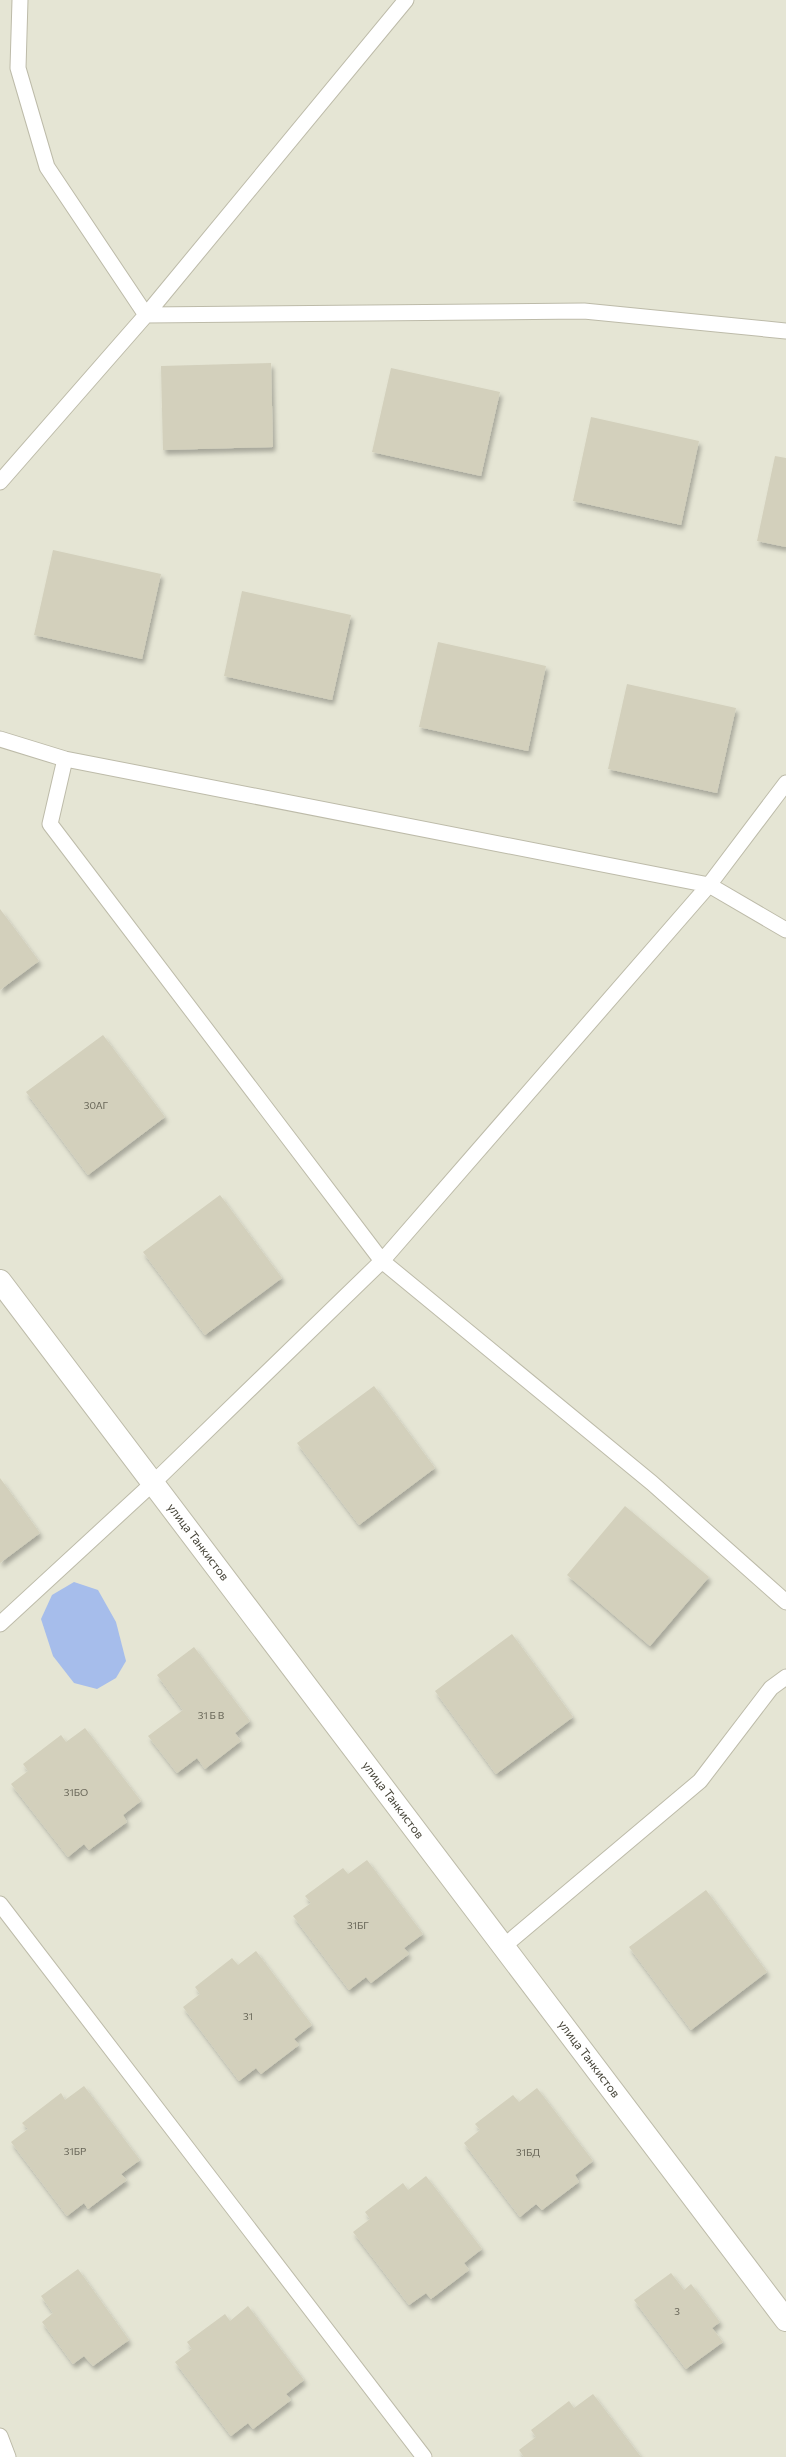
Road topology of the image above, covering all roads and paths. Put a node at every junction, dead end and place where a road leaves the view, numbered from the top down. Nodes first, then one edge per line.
1 (20, 0) edge
2 (406, 0) edge
3 (146, 315) junction
4 (786, 331) edge
5 (0, 482) edge
6 (0, 740) edge
7 (65, 759) junction
8 (786, 782) edge
9 (709, 885) junction
10 (786, 930) edge
11 (382, 1261) junction
12 (0, 1281) edge
13 (153, 1483) junction
14 (786, 1602) edge
15 (0, 1624) edge
16 (786, 1677) edge
17 (0, 1904) edge
18 (504, 1946) junction
19 (786, 2320) edge
20 (0, 2436) edge
21 (8, 2457) edge
22 (424, 2457) edge

1 - 3 lane
2 - 3 lane
3 - 4 lane
3 - 5 lane
6 - 7 lane
7 - 9 lane
7 - 11 lane
8 - 9 lane
9 - 10 lane
9 - 11 lane
11 - 13 lane
11 - 14 lane
12 - 13 street, улица Танкистов
13 - 15 lane
13 - 18 street, улица Танкистов
16 - 18 lane
17 - 22 lane
18 - 19 street, улица Танкистов
20 - 21 lane

